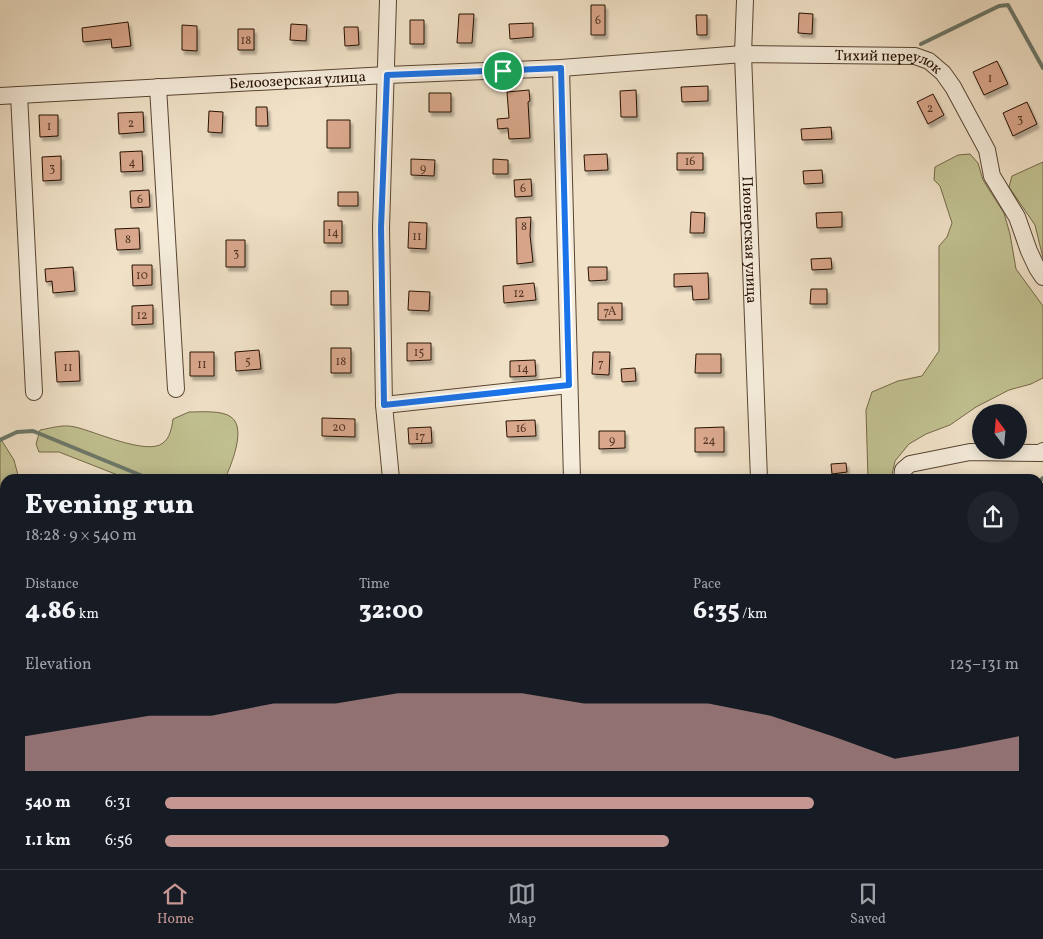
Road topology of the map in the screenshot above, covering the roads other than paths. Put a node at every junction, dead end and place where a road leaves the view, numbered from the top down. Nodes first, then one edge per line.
1 (388, 0) edge
2 (745, 0) edge
3 (743, 54) junction
4 (561, 68) junction
5 (387, 75) junction
6 (158, 87) junction
7 (19, 95) junction
8 (0, 96) edge
9 (1043, 277) edge
10 (569, 385) junction
11 (176, 389) dead end
12 (34, 392) dead end
13 (384, 405) junction
14 (1043, 451) edge
15 (391, 474) edge
16 (572, 474) edge
17 (759, 474) edge
18 (903, 474) edge

1 - 5 street
2 - 3 street, Пионерская улица
3 - 4 street, Белоозерская улица
3 - 9 street, Тихий переулок
3 - 17 street, Пионерская улица
4 - 5 street, Белоозерская улица
4 - 10 street
5 - 6 street, Белоозерская улица
5 - 13 street
6 - 7 street, Белоозерская улица
6 - 11 street
7 - 8 street, Белоозерская улица
7 - 12 street
10 - 13 street
10 - 16 street
13 - 15 street
14 - 18 street

